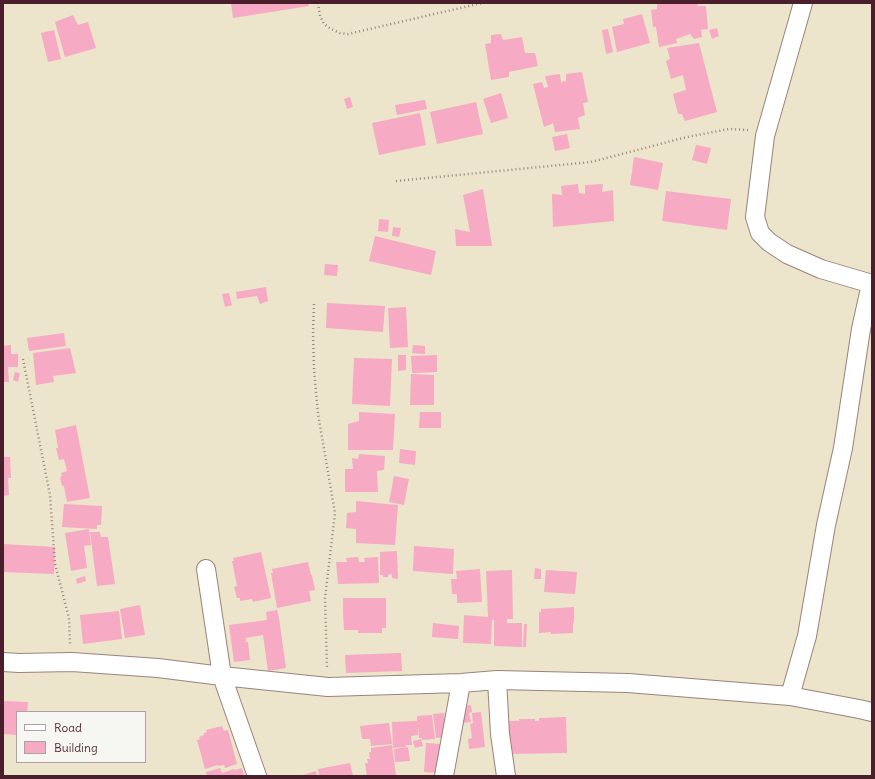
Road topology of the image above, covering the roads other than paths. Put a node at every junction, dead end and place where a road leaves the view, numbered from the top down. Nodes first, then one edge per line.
1 (803, 3) edge
2 (871, 284) edge
3 (206, 569) dead end
4 (3, 662) edge
5 (222, 676) junction
6 (498, 680) junction
7 (461, 683) junction
8 (790, 696) junction
9 (872, 712) edge
10 (257, 776) edge
11 (444, 776) edge
12 (506, 776) edge

1 - 2 street
2 - 8 street
3 - 5 street
4 - 5 street
5 - 7 street
5 - 10 street
6 - 7 street
6 - 8 street
6 - 12 street
7 - 11 street
8 - 9 street

